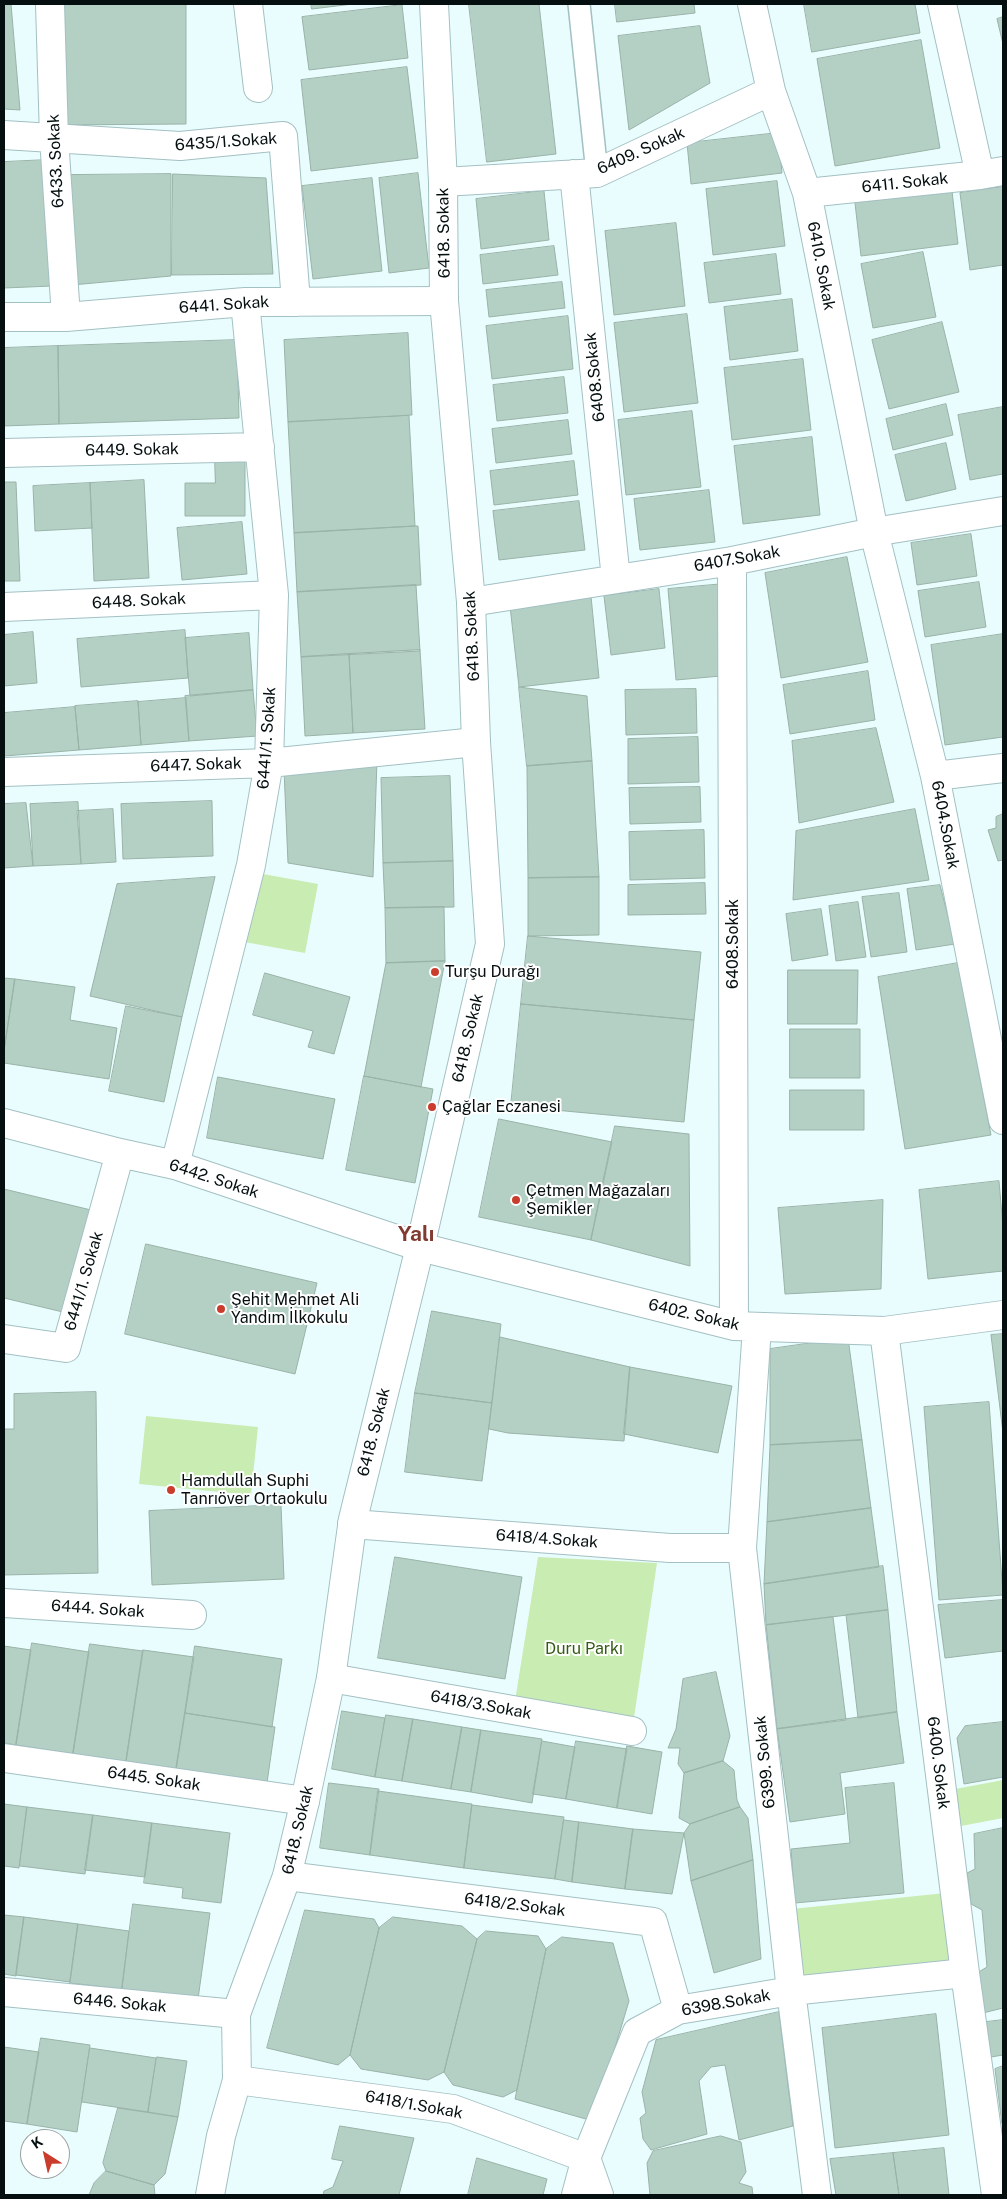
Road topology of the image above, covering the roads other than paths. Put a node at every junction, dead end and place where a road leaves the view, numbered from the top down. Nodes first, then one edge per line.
1 (50, 4) edge
2 (248, 4) edge
3 (434, 4) edge
4 (579, 4) edge
5 (752, 4) edge
6 (942, 4) edge
7 (258, 88) dead end
8 (771, 91) junction
9 (4, 135) edge
10 (54, 138) junction
11 (992, 173) edge
12 (586, 174) junction
13 (443, 182) junction
14 (807, 194) junction
15 (444, 301) junction
16 (246, 302) junction
17 (296, 302) junction
18 (4, 316) edge
19 (66, 317) junction
20 (260, 448) junction
21 (4, 453) edge
22 (1003, 511) edge
23 (874, 532) junction
24 (732, 561) junction
25 (616, 579) junction
26 (274, 595) junction
27 (471, 602) junction
28 (4, 607) edge
29 (476, 742) junction
30 (269, 763) junction
31 (1003, 768) edge
32 (4, 772) edge
33 (935, 776) junction
34 (1003, 1120) edge
35 (4, 1123) edge
36 (120, 1153) junction
37 (175, 1165) junction
38 (420, 1247) junction
39 (1003, 1315) edge
40 (745, 1327) junction
41 (884, 1331) junction
42 (4, 1339) edge
43 (352, 1524) junction
44 (742, 1548) junction
45 (4, 1603) edge
46 (192, 1615) dead end
47 (331, 1678) junction
48 (632, 1731) dead end
49 (4, 1758) edge
50 (305, 1801) junction
51 (287, 1876) junction
52 (965, 1973) junction
53 (790, 1991) junction
54 (4, 1992) edge
55 (678, 2010) junction
56 (236, 2014) junction
57 (237, 2080) junction
58 (221, 2136) junction
59 (586, 2158) junction
60 (210, 2195) edge
61 (231, 2195) edge
62 (576, 2195) edge
63 (599, 2195) edge
64 (817, 2195) edge
65 (996, 2195) edge

1 - 10 street, 6433. Sokak
2 - 7 street
3 - 13 street, 6418. Sokak
4 - 12 lane
5 - 8 street, 6410. Sokak
6 - 11 street
8 - 12 street, 6409. Sokak
8 - 14 street, 6410. Sokak
9 - 10 street, 6435/1.Sokak
10 - 17 street, 6435/1.Sokak
10 - 19 street, 6433. Sokak
11 - 14 street, 6411. Sokak
12 - 13 street, 6409. Sokak
12 - 25 street, 6408.Sokak
13 - 15 street, 6418. Sokak
14 - 23 street, 6410. Sokak
15 - 17 street, 6441. Sokak
15 - 27 street, 6418. Sokak
16 - 17 street, 6441. Sokak
16 - 19 street, 6441. Sokak
16 - 20 street, 6441/1. Sokak
18 - 19 street, 6441. Sokak
20 - 21 street, 6449. Sokak
20 - 26 street, 6441/1. Sokak
22 - 23 street, 6407.Sokak
23 - 24 street, 6407.Sokak
23 - 33 street, 6404.Sokak
24 - 25 street, 6407.Sokak
24 - 40 street, 6408.Sokak
25 - 27 street, 6407.Sokak
26 - 28 street, 6448. Sokak
26 - 30 street, 6441/1. Sokak
27 - 29 street, 6418. Sokak
29 - 30 street, 6447. Sokak
29 - 38 street, 6418. Sokak
30 - 32 street, 6447. Sokak
30 - 37 street, 6441/1. Sokak
31 - 33 street
33 - 34 street, 6404.Sokak
35 - 36 street, 6442. Sokak
36 - 37 street, 6442. Sokak
36 - 42 street, 6441/1. Sokak
37 - 38 street, 6442. Sokak
38 - 40 street, 6402. Sokak
38 - 43 street, 6418. Sokak
39 - 41 street, 6402. Sokak
40 - 41 street, 6402. Sokak
40 - 44 street, 6399. Sokak
41 - 52 street, 6400. Sokak
43 - 44 street, 6418/4.Sokak
43 - 47 street, 6418. Sokak
44 - 53 street, 6399. Sokak
45 - 46 street, 6444. Sokak
47 - 48 street, 6418/3.Sokak
47 - 50 street, 6418. Sokak
49 - 50 street, 6445. Sokak
50 - 51 street, 6418. Sokak
51 - 55 street, 6418/2.Sokak
51 - 56 street, 6418. Sokak
52 - 53 street, 6398.Sokak
52 - 65 street, 6400. Sokak
53 - 55 street, 6398.Sokak
53 - 64 street, 6399. Sokak
54 - 56 street, 6446. Sokak
55 - 59 street, 6398.Sokak
56 - 57 street, 6418. Sokak
57 - 58 street, 6418. Sokak
57 - 59 street, 6418/1.Sokak
58 - 60 street, 6418. Sokak
58 - 61 street
59 - 62 street, 6398.Sokak
59 - 63 street

